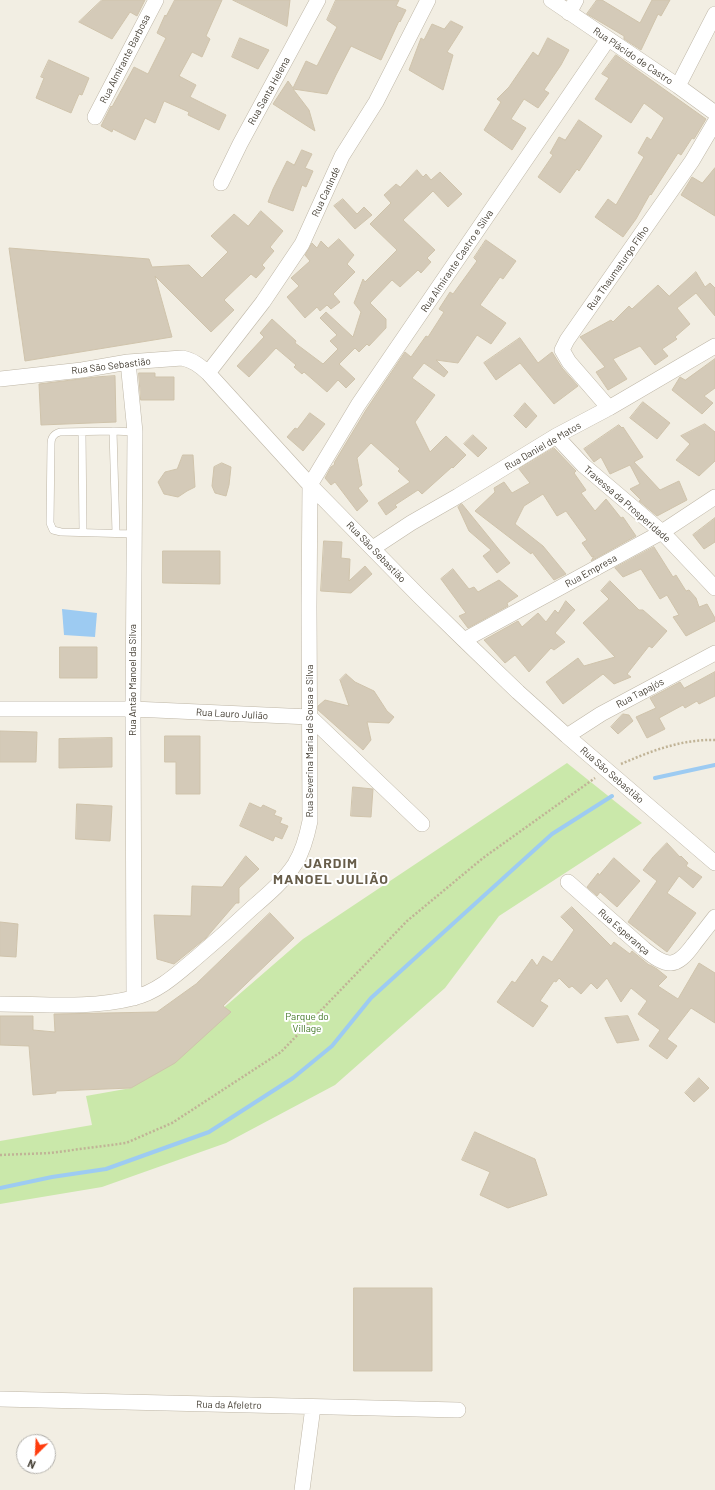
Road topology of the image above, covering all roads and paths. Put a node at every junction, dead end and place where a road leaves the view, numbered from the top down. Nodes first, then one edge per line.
1 (156, 0) edge
2 (318, 0) edge
3 (428, 0) edge
4 (551, 0) edge
5 (573, 6) edge
6 (715, 14) edge
7 (608, 39) junction
8 (678, 86) junction
9 (715, 114) edge
10 (95, 117) dead end
11 (715, 122) edge
12 (221, 182) dead end
13 (715, 346) edge
14 (128, 362) junction
15 (208, 373) junction
16 (0, 379) edge
17 (609, 408) junction
18 (113, 431) junction
19 (82, 432) junction
20 (135, 432) junction
21 (556, 436) junction
22 (310, 485) junction
23 (715, 497) edge
24 (83, 532) junction
25 (662, 532) junction
26 (116, 533) junction
27 (134, 534) junction
28 (373, 548) junction
29 (715, 588) edge
30 (464, 640) junction
31 (715, 653) edge
32 (0, 709) edge
33 (133, 709) junction
34 (310, 717) junction
35 (567, 736) junction
36 (715, 740) edge
37 (607, 770) junction
38 (422, 824) dead end
39 (715, 863) edge
40 (568, 882) dead end
41 (715, 917) edge
42 (134, 998) junction
43 (0, 1004) edge
44 (0, 1154) edge
45 (0, 1399) edge
46 (313, 1407) junction
47 (458, 1410) dead end
48 (302, 1490) edge

1 - 10 street, Rua Almirante Barbosa
2 - 12 street, Rua Santa Helena
3 - 15 street, Rua Canindé
4 - 5 street, Rua Plácido de Castro
5 - 7 street, Rua Plácido de Castro
6 - 8 street
7 - 8 street, Rua Plácido de Castro
7 - 22 street, Rua Almirante Castro e Silva
8 - 9 street, Rua Plácido de Castro
11 - 17 street, Rua Thaumaturgo Filho
13 - 17 street, Rua Daniel de Matos
14 - 15 street, Rua São Sebastião
14 - 16 street, Rua São Sebastião
14 - 20 street, Rua Antão Manoel da Silva
15 - 22 street, Rua São Sebastião
17 - 21 street, Rua Daniel de Matos
18 - 19 lane
18 - 20 lane
18 - 26 lane
19 - 24 lane
19 - 24 lane
20 - 27 street, Rua Antão Manoel da Silva
21 - 25 street, Travessa da Prosperidade
21 - 28 street, Rua Daniel de Matos
22 - 28 street, Rua São Sebastião
22 - 34 street, Rua Severina Maria de Sousa e Silva
23 - 25 street, Rua Empresa
24 - 26 lane
25 - 29 street, Travessa da Prosperidade
25 - 30 street, Rua Empresa
26 - 27 lane
27 - 33 street, Rua Antão Manoel da Silva
28 - 30 street, Rua São Sebastião
30 - 35 street, Rua São Sebastião
31 - 35 street, Rua Tapajós
32 - 33 street, Rua Lauro Julião
33 - 34 street, Rua Lauro Julião
33 - 42 street, Rua Antão Manoel da Silva
34 - 38 street
34 - 42 street, Rua Severina Maria de Sousa e Silva
35 - 37 street, Rua São Sebastião
36 - 37 path
37 - 39 street, Rua São Sebastião
37 - 44 path
40 - 41 street, Rua Esperança
42 - 43 street, Rua Severina Maria de Sousa e Silva
45 - 46 street, Rua da Afeletro
46 - 47 street, Rua da Afeletro
46 - 48 street

